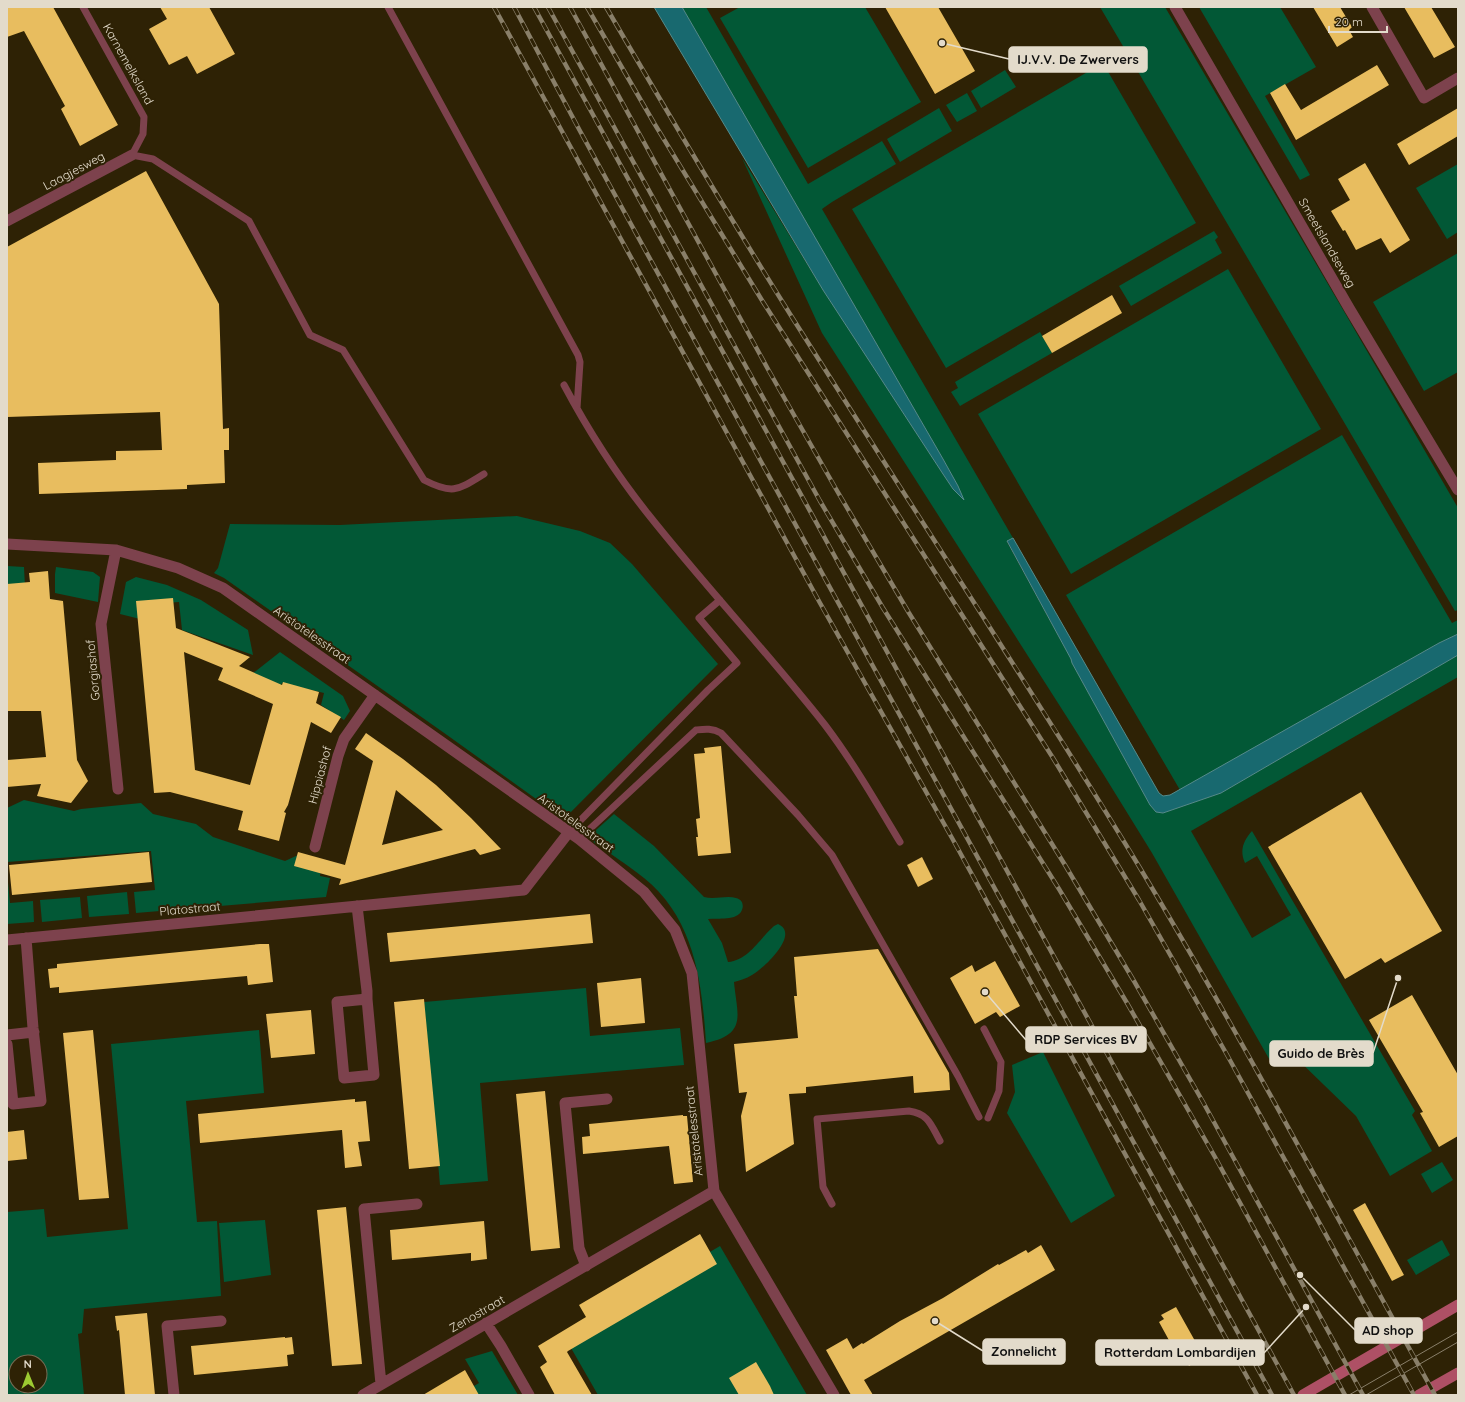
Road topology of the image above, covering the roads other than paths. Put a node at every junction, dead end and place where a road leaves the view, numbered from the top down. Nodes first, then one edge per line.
1 (83, 7) edge
2 (388, 7) edge
3 (1175, 7) edge
4 (1372, 7) edge
5 (1458, 78) edge
6 (132, 155) junction
7 (7, 221) edge
8 (564, 385) dead end
9 (577, 410) junction
10 (484, 474) dead end
11 (1458, 490) edge
12 (7, 544) edge
13 (116, 550) junction
14 (720, 600) junction
15 (375, 695) junction
16 (118, 789) dead end
17 (569, 832) junction
18 (579, 839) junction
19 (900, 842) dead end
20 (315, 847) dead end
21 (357, 906) junction
22 (26, 938) junction
23 (7, 940) edge
24 (367, 999) junction
25 (984, 1029) dead end
26 (34, 1032) junction
27 (7, 1035) edge
28 (7, 1044) edge
29 (607, 1099) dead end
30 (979, 1117) dead end
31 (988, 1118) dead end
32 (940, 1141) dead end
33 (714, 1191) junction
34 (417, 1204) dead end
35 (832, 1204) dead end
36 (586, 1266) junction
37 (1458, 1305) edge
38 (222, 1320) dead end
39 (486, 1323) junction
40 (1458, 1373) edge
41 (382, 1384) junction
42 (174, 1395) edge
43 (363, 1395) edge
44 (530, 1395) edge
45 (834, 1395) edge
46 (1303, 1395) edge
47 (1419, 1395) edge

1 - 6 lane, Karnemelksland
2 - 9 lane
3 - 11 street, Smeetslandseweg
4 - 5 street
6 - 7 street, Laagjesweg
6 - 10 lane
8 - 9 lane
9 - 14 lane
12 - 13 street, Aristotelesstraat
13 - 15 street, Aristotelesstraat
13 - 16 street, Gorgiashof
14 - 17 lane
14 - 19 lane
15 - 17 street, Aristotelesstraat
15 - 20 street, Hippiashof
17 - 18 street, Aristotelesstraat
17 - 21 street, Platostraat
18 - 30 lane
18 - 33 street, Aristotelesstraat
21 - 22 street, Platostraat
21 - 24 street
22 - 23 street, Platostraat
22 - 26 street
24 - 24 street
25 - 31 lane
26 - 27 street
26 - 28 street
29 - 36 street
32 - 35 lane
33 - 36 street, Zenostraat
33 - 45 street, Aristotelesstraat
34 - 41 street
36 - 39 street, Zenostraat
37 - 46 main road
38 - 42 street
39 - 41 street, Zenostraat
39 - 44 street
40 - 47 main road
41 - 43 street, Zenostraat

